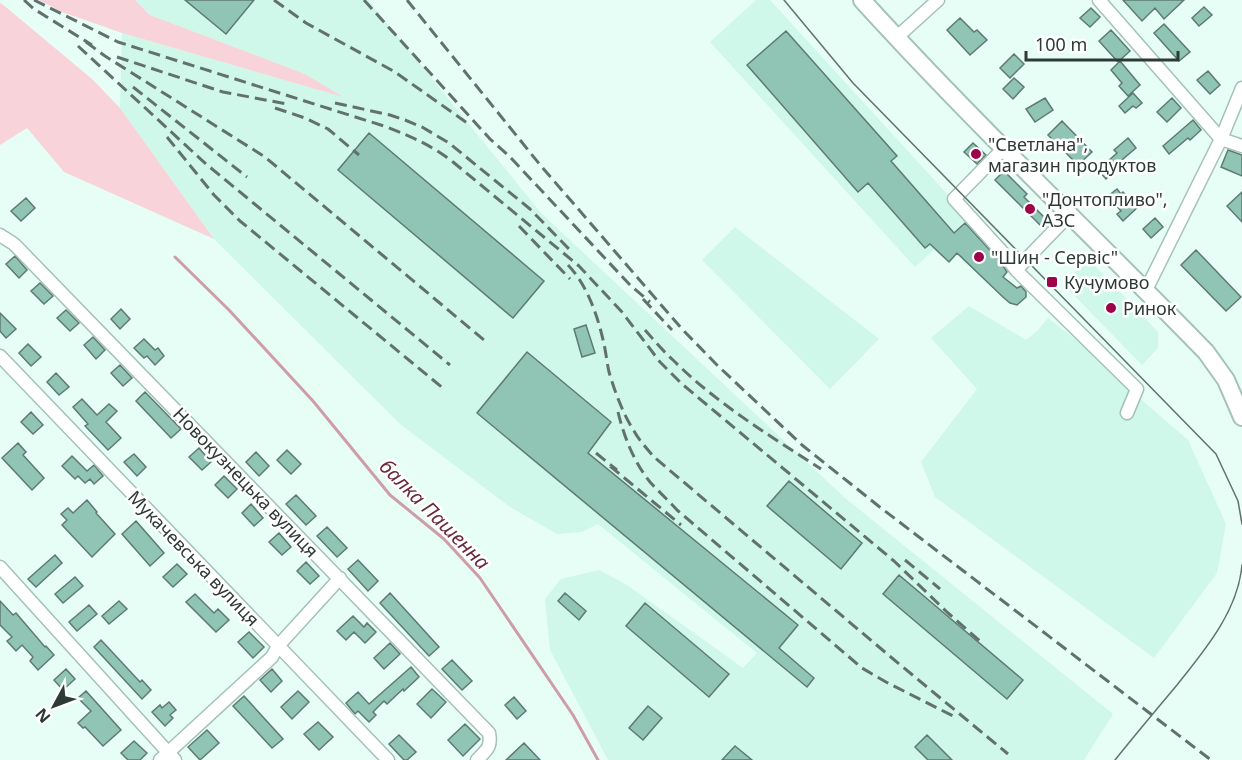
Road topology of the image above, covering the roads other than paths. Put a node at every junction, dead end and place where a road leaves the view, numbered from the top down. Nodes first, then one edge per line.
1 (862, 0) edge
2 (938, 0) edge
3 (1099, 0) edge
4 (896, 38) junction
5 (1242, 88) edge
6 (1221, 139) junction
7 (1242, 146) edge
8 (1004, 148) junction
9 (1070, 214) junction
10 (0, 235) edge
11 (1016, 270) junction
12 (1146, 290) junction
13 (0, 356) edge
14 (1127, 412) dead end
15 (1242, 417) edge
16 (0, 567) edge
17 (340, 578) junction
18 (278, 646) junction
19 (168, 758) edge
20 (387, 760) edge
21 (477, 760) edge

1 - 4 main road
2 - 4 street
3 - 6 street
4 - 8 main road
5 - 6 street
6 - 7 street
6 - 12 street
8 - 9 main road
8 - 11 street
9 - 11 street
9 - 12 main road
10 - 17 street, Новокузнецька вулиця
11 - 14 street
12 - 15 main road
13 - 18 street, Мукачевська вулиця
16 - 19 street
17 - 18 street
17 - 21 street, Новокузнецька вулиця
18 - 19 street
18 - 20 street, Мукачевська вулиця

